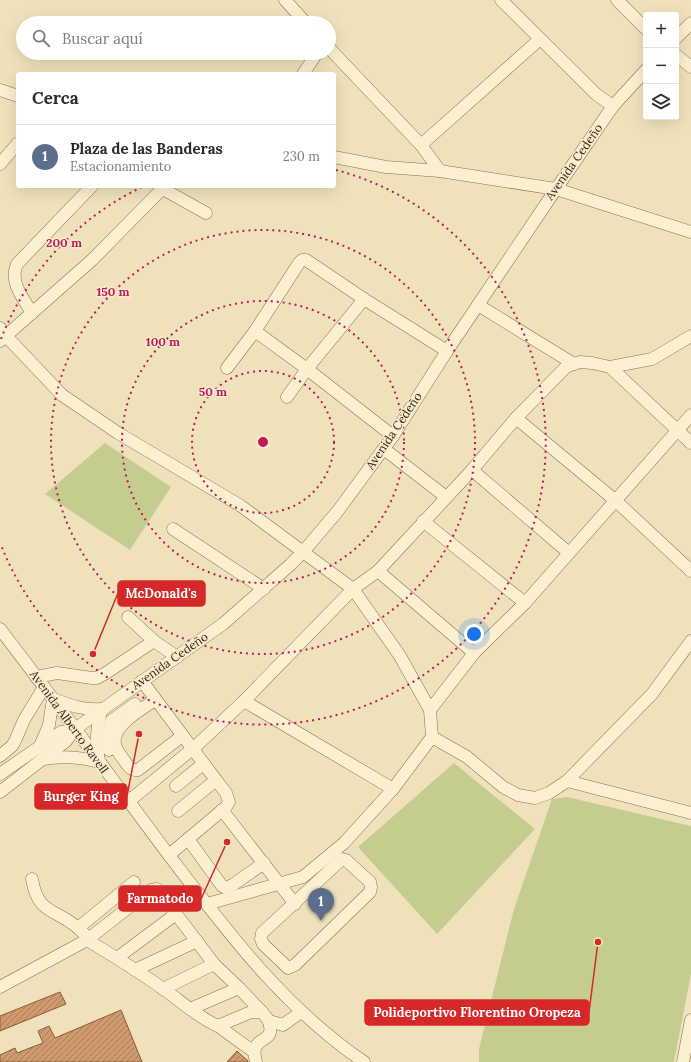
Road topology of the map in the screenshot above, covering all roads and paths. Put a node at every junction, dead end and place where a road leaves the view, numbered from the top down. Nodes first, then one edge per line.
1 (285, 0) edge
2 (501, 0) edge
3 (617, 0) edge
4 (300, 16) edge
5 (691, 23) edge
6 (643, 26) edge
7 (679, 35) edge
8 (540, 39) junction
9 (336, 55) edge
10 (679, 57) edge
11 (312, 60) edge
12 (691, 67) edge
13 (304, 72) edge
14 (643, 73) edge
15 (0, 90) edge
16 (16, 95) edge
17 (613, 106) junction
18 (16, 145) edge
19 (421, 145) junction
20 (336, 157) edge
21 (0, 164) edge
22 (440, 171) junction
23 (90, 188) edge
24 (163, 188) edge
25 (166, 188) edge
26 (556, 189) junction
27 (206, 213) dead end
28 (691, 232) edge
29 (364, 299) junction
30 (478, 305) junction
31 (32, 313) junction
32 (255, 331) junction
33 (2, 335) edge
34 (691, 336) edge
35 (447, 351) junction
36 (574, 364) junction
37 (610, 367) junction
38 (227, 368) dead end
39 (307, 369) junction
40 (287, 397) dead end
41 (691, 415) edge
42 (516, 418) junction
43 (677, 430) junction
44 (394, 436) junction
45 (691, 443) edge
46 (384, 449) junction
47 (472, 470) junction
48 (446, 497) junction
49 (616, 501) junction
50 (423, 521) junction
51 (173, 529) dead end
52 (303, 552) junction
53 (569, 554) junction
54 (378, 571) junction
55 (691, 571) edge
56 (264, 589) junction
57 (353, 589) junction
58 (525, 603) junction
59 (128, 616) dead end
60 (0, 629) edge
61 (154, 641) junction
62 (691, 641) edge
63 (474, 653) junction
64 (177, 657) junction
65 (36, 677) junction
66 (142, 681) junction
67 (44, 687) junction
68 (153, 697) junction
69 (53, 699) junction
70 (244, 701) junction
71 (102, 709) junction
72 (430, 710) junction
73 (75, 729) junction
74 (182, 736) junction
75 (432, 738) junction
76 (192, 749) junction
77 (109, 750) dead end
78 (41, 753) junction
79 (0, 756) edge
80 (99, 762) junction
81 (203, 764) junction
82 (1, 772) edge
83 (216, 780) junction
84 (567, 781) junction
85 (176, 786) dead end
86 (393, 789) junction
87 (0, 792) edge
88 (129, 801) junction
89 (222, 810) junction
90 (178, 811) dead end
91 (691, 813) edge
92 (188, 839) junction
93 (169, 855) junction
94 (264, 863) junction
95 (32, 879) dead end
96 (134, 882) dead end
97 (279, 884) junction
98 (207, 904) junction
99 (295, 904) junction
100 (176, 914) junction
101 (78, 928) junction
102 (87, 940) junction
103 (197, 941) junction
104 (117, 958) junction
105 (214, 964) junction
106 (135, 970) junction
107 (0, 987) edge
108 (239, 988) junction
109 (163, 989) junction
110 (190, 1009) junction
111 (301, 1012) junction
112 (265, 1017) junction
113 (691, 1020) edge
114 (218, 1026) junction
115 (255, 1057) edge
116 (364, 1062) edge
117 (683, 1062) edge

1 - 4 street
2 - 8 street
3 - 6 street
5 - 7 street
8 - 17 street
8 - 19 street
9 - 19 street
10 - 12 street
11 - 13 street
14 - 17 street, Avenida Cedeño
15 - 16 street
17 - 26 street, Avenida Cedeño
18 - 21 street
19 - 22 street
20 - 22 street
22 - 26 street
23 - 31 street
24 - 31 street
25 - 27 street
26 - 28 street
26 - 30 street, Avenida Cedeño
29 - 32 street
29 - 35 street
29 - 39 street
30 - 35 street, Avenida Cedeño
30 - 36 street
31 - 33 street
32 - 38 street
32 - 39 street
33 - 52 street
34 - 37 street
35 - 44 street, Avenida Cedeño
36 - 37 street
36 - 42 street
37 - 43 street
39 - 40 street
39 - 44 street
41 - 43 street
42 - 47 street
42 - 49 street
43 - 45 street
43 - 49 street
44 - 46 street, Avenida Cedeño
46 - 48 street
46 - 52 street, Avenida Cedeño
47 - 48 street
47 - 53 street
48 - 50 street
49 - 53 street
49 - 55 street
50 - 54 street
50 - 58 street
51 - 56 street
52 - 56 street, Avenida Cedeño
52 - 57 street
53 - 58 street
54 - 57 street
54 - 63 street
56 - 64 street, Avenida Cedeño
57 - 70 street
57 - 72 street
58 - 63 street
59 - 61 street
60 - 65 street, Avenida Alberto Ravell
61 - 64 street
61 - 65 street
62 - 84 street
63 - 72 street
64 - 66 street, Avenida Cedeño
65 - 67 street, Avenida Alberto Ravell
66 - 68 street
66 - 71 street, Avenida Cedeño
67 - 69 street, Avenida Alberto Ravell
67 - 79 street
68 - 74 street
68 - 74 street
68 - 77 street
69 - 71 street
69 - 73 street, Avenida Alberto Ravell
69 - 78 street
70 - 76 street
70 - 86 street
71 - 73 street, Avenida Cedeño
71 - 80 street
72 - 75 street
73 - 78 street, Avenida Cedeño
73 - 80 street, Avenida Alberto Ravell
74 - 76 street
75 - 84 street
75 - 86 street
76 - 81 street
76 - 88 street
78 - 80 street
78 - 82 street
78 - 87 street
80 - 88 street, Avenida Alberto Ravell
81 - 83 street
81 - 85 street
83 - 89 street
83 - 90 street
84 - 91 street
86 - 97 street
88 - 93 street, Avenida Alberto Ravell
89 - 92 street
89 - 94 street
92 - 93 street
92 - 94 street
93 - 98 street, Avenida Alberto Ravell
94 - 97 street
95 - 101 street
96 - 101 street
97 - 98 street
97 - 99 street
98 - 111 street, Avenida Alberto Ravell
99 - 99 street
100 - 102 street
100 - 103 street
100 - 104 street
101 - 102 street
102 - 104 street
102 - 107 street
103 - 105 street
103 - 106 street
104 - 106 street
105 - 108 street
105 - 109 street
106 - 109 street
108 - 110 street
108 - 112 street
109 - 110 street
110 - 114 street
111 - 112 street
111 - 116 street, Avenida Alberto Ravell
112 - 114 street
112 - 115 street
113 - 117 street
114 - 115 street

